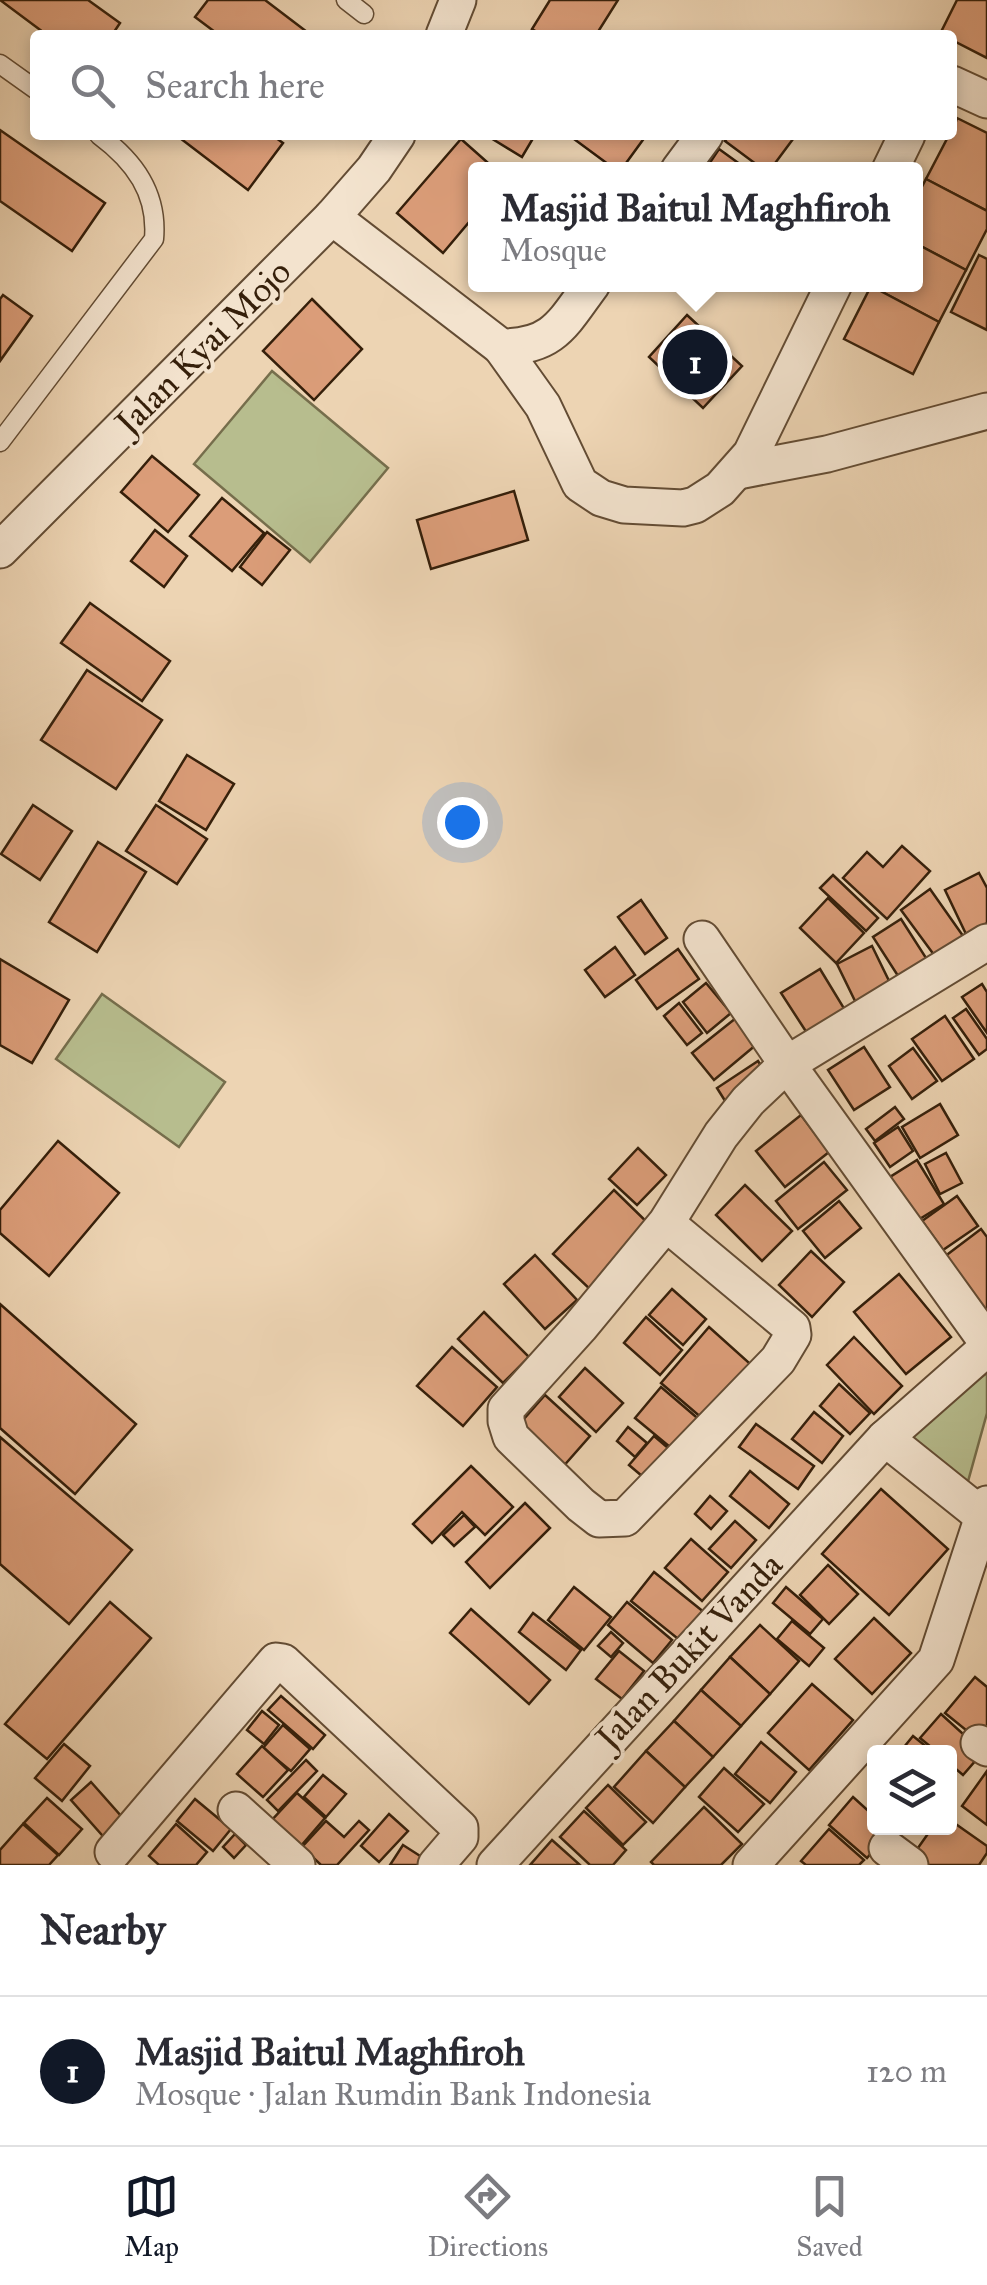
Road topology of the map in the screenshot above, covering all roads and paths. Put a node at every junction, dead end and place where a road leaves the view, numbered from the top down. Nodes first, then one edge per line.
1 (346, 0) edge
2 (458, 0) edge
3 (364, 14) dead end
4 (446, 30) edge
5 (0, 64) edge
6 (30, 85) edge
7 (957, 86) edge
8 (987, 100) edge
9 (106, 140) edge
10 (394, 140) edge
11 (702, 140) edge
12 (685, 162) edge
13 (332, 217) junction
14 (586, 292) edge
15 (830, 292) edge
16 (501, 347) junction
17 (987, 411) edge
18 (0, 442) edge
19 (738, 471) junction
20 (0, 550) edge
21 (702, 939) dead end
22 (987, 942) edge
23 (787, 1064) junction
24 (666, 1223) junction
25 (987, 1345) edge
26 (884, 1438) junction
27 (986, 1511) edge
28 (236, 1810) dead end
29 (113, 1852) dead end
30 (297, 1865) edge
31 (436, 1865) edge
32 (495, 1865) edge
33 (751, 1865) edge

1 - 3 lane
2 - 4 street
5 - 6 lane
7 - 8 street
9 - 18 lane
10 - 13 street, Jalan Kyai Mojo
11 - 12 street
13 - 16 street
13 - 20 street, Jalan Kyai Mojo
14 - 16 street
15 - 19 street
16 - 19 street
17 - 19 street
21 - 23 street
22 - 23 street
23 - 24 street
23 - 25 street
24 - 24 street
25 - 26 street, Jalan Bukit Vanda
26 - 27 street
26 - 32 street, Jalan Bukit Vanda
27 - 33 street
28 - 30 street
29 - 31 street

